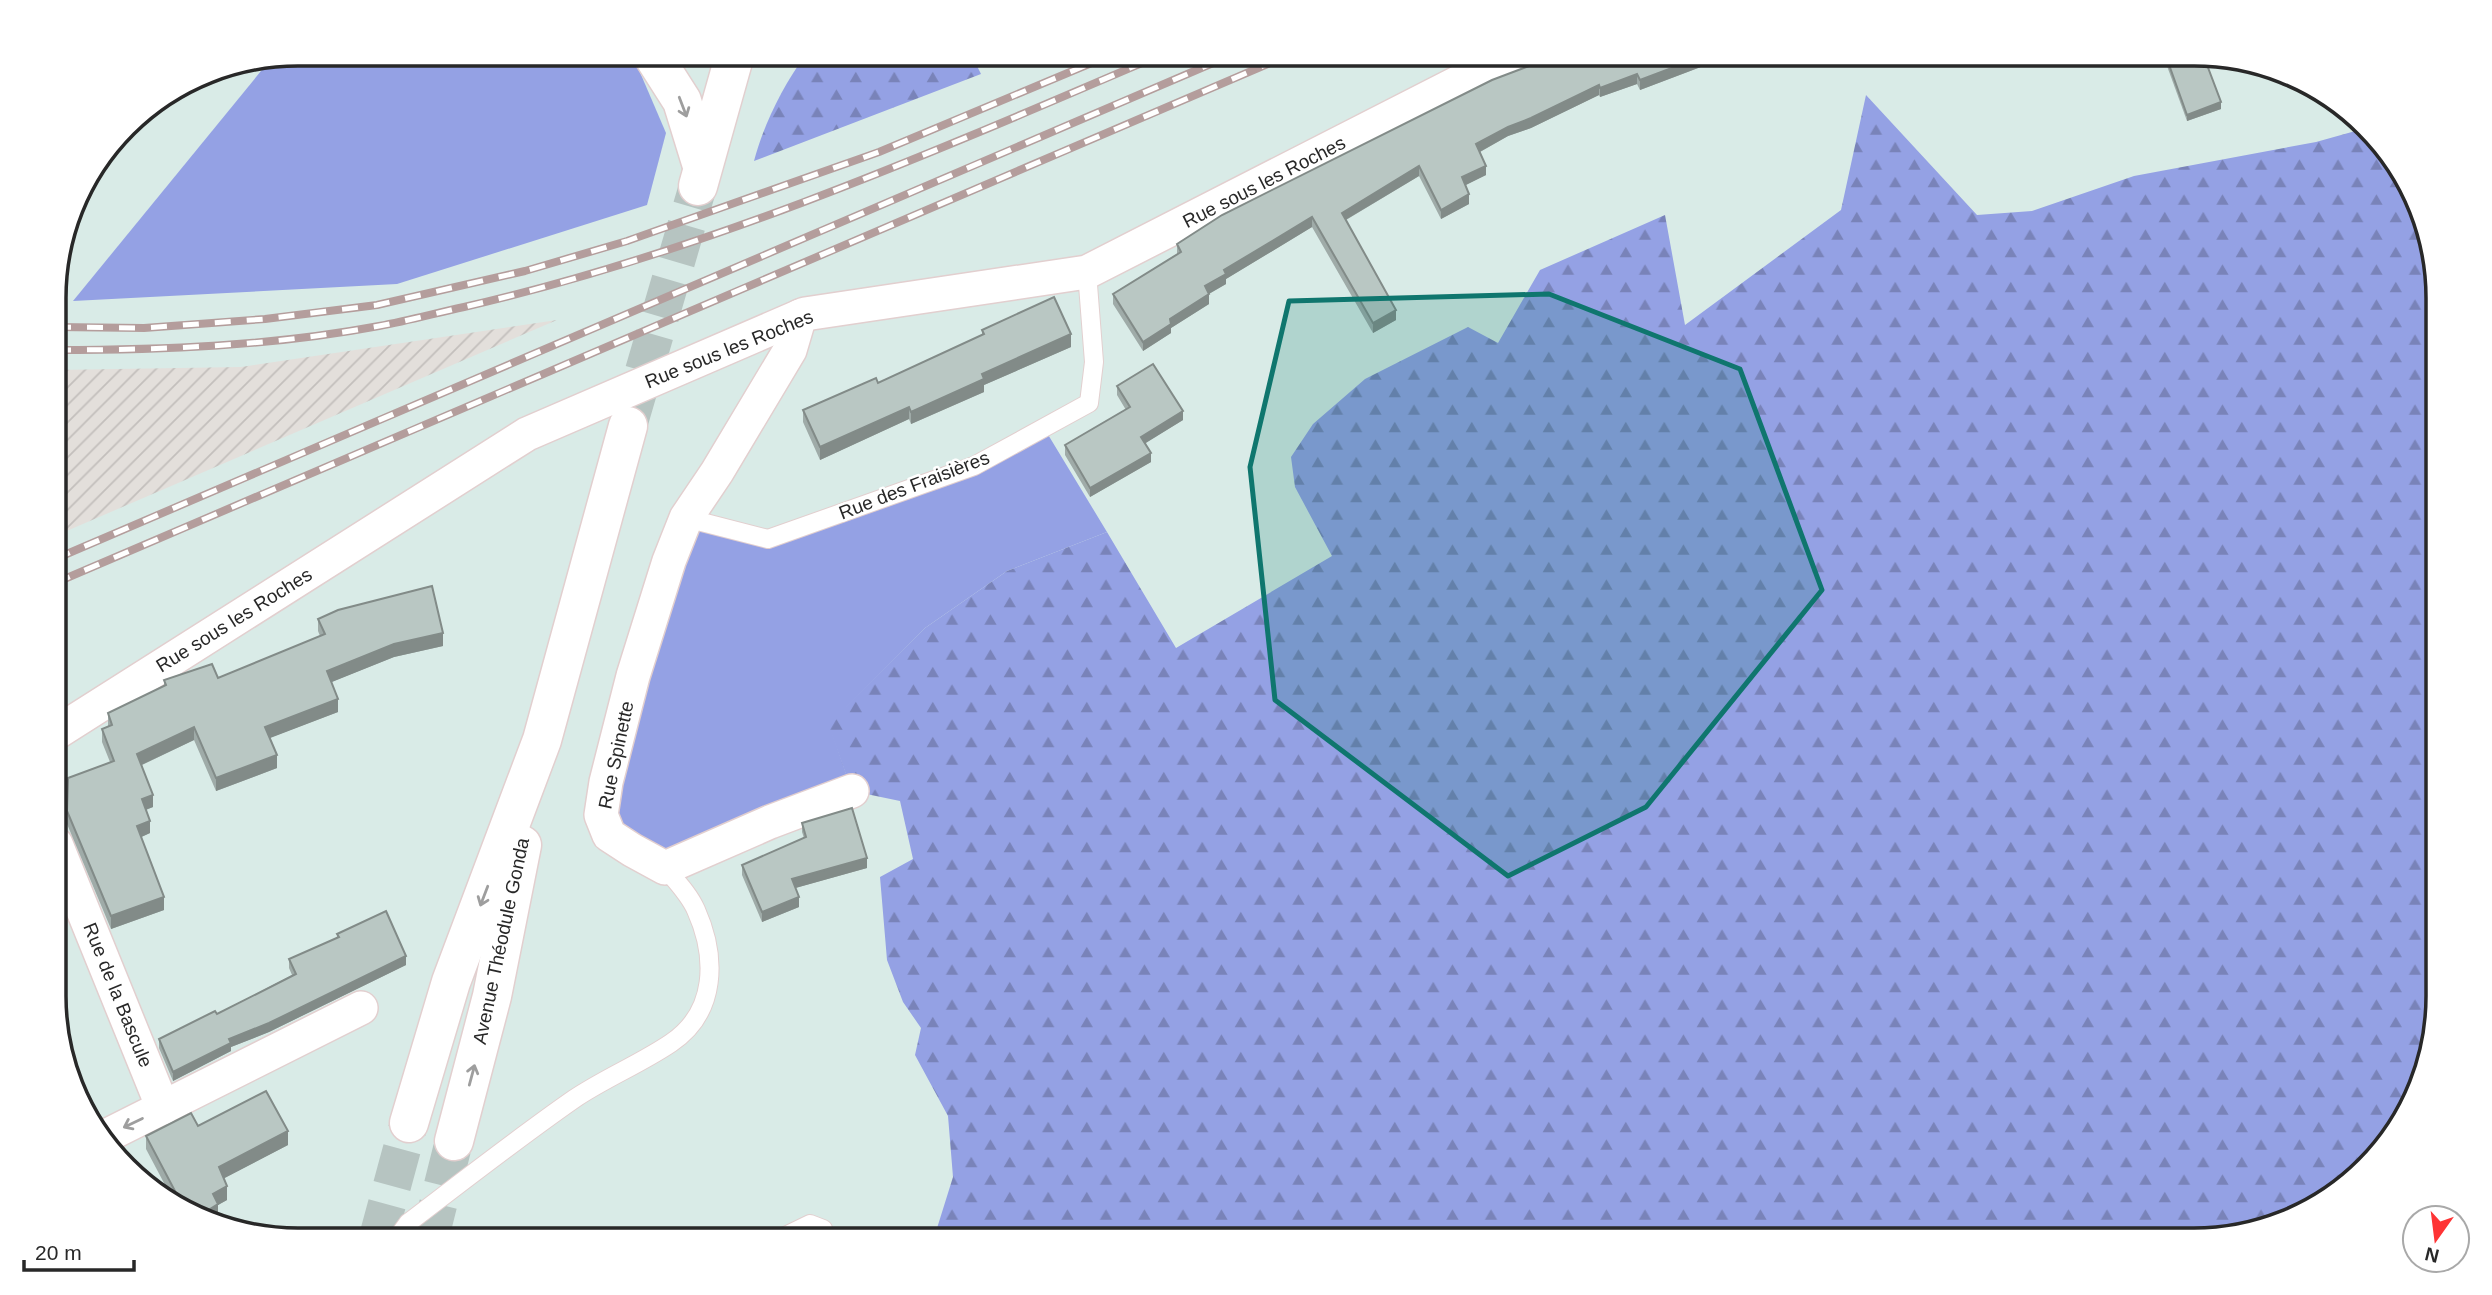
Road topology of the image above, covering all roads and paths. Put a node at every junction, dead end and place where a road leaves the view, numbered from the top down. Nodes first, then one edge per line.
1 (660, 66) edge
2 (731, 66) edge
3 (1497, 66) edge
4 (1087, 272) junction
5 (800, 317) junction
6 (628, 426) tunnel mouth
7 (686, 519) junction
8 (66, 726) edge
9 (542, 740) junction
10 (852, 791) dead end
11 (664, 868) junction
12 (66, 869) edge
13 (361, 1008) dead end
14 (163, 1108) junction
15 (409, 1123) tunnel mouth
16 (112, 1133) edge
17 (454, 1141) tunnel mouth
18 (404, 1228) edge
19 (802, 1228) edge
20 (820, 1228) edge

1 -> 2 main road
3 - 4 street, Rue sous les Roches
4 - 5 street, Rue sous les Roches
4 - 7 lane, Rue des Fraisières
5 - 7 street, Rue Spinette
5 - 8 street, Rue sous les Roches
6 - 9 main road, Avenue Théodule Gonda
7 - 11 street, Rue Spinette
9 -> 15 main road, Avenue Théodule Gonda
17 -> 9 main road, Avenue Théodule Gonda
10 - 11 street
11 - 18 lane, Rue Spinette
12 - 14 street, Rue de la Bascule
13 - 14 street
14 -> 16 street
19 - 20 lane

